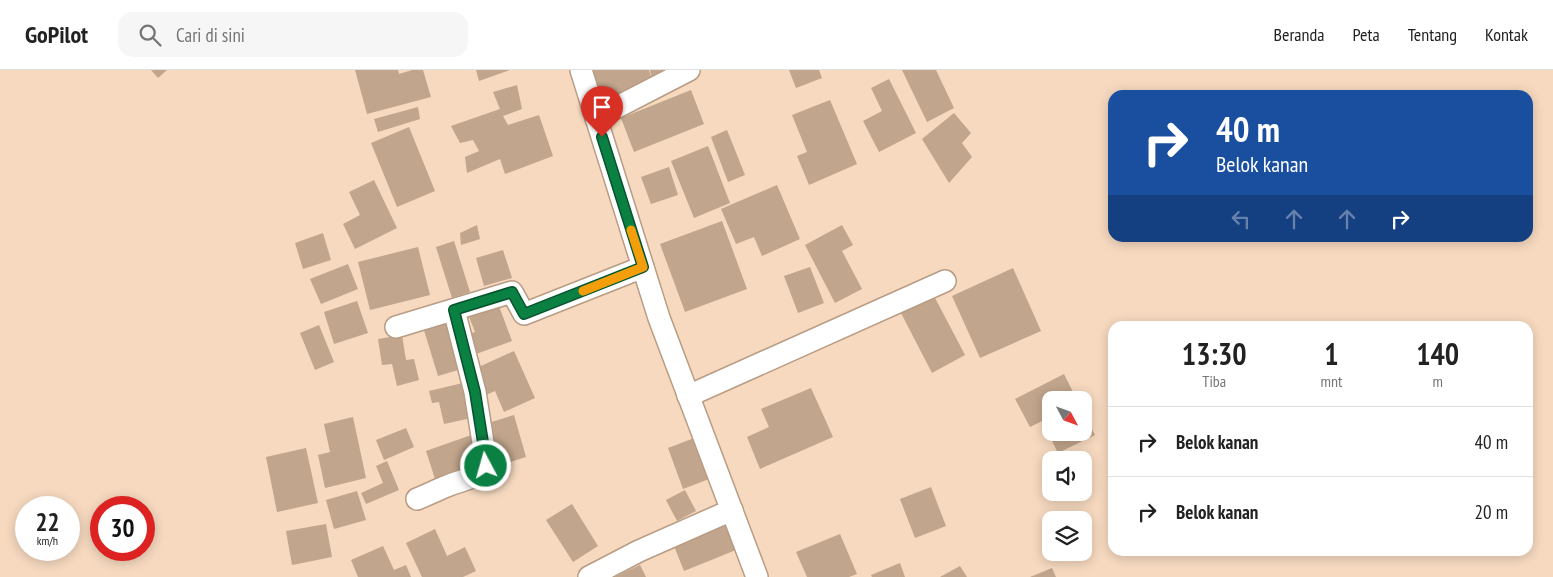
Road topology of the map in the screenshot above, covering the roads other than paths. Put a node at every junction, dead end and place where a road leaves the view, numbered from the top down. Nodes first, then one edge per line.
1 (581, 70) edge
2 (689, 70) edge
3 (596, 118) junction
4 (643, 267) junction
5 (944, 281) dead end
6 (454, 310) junction
7 (396, 327) dead end
8 (688, 396) junction
9 (417, 499) dead end
10 (732, 510) junction
11 (589, 577) edge
12 (758, 577) edge

1 - 3 street
2 - 3 street
3 - 4 street
4 - 6 street
4 - 8 street
5 - 8 street
6 - 7 street
6 - 9 street
8 - 10 street
10 - 11 street
10 - 12 street

